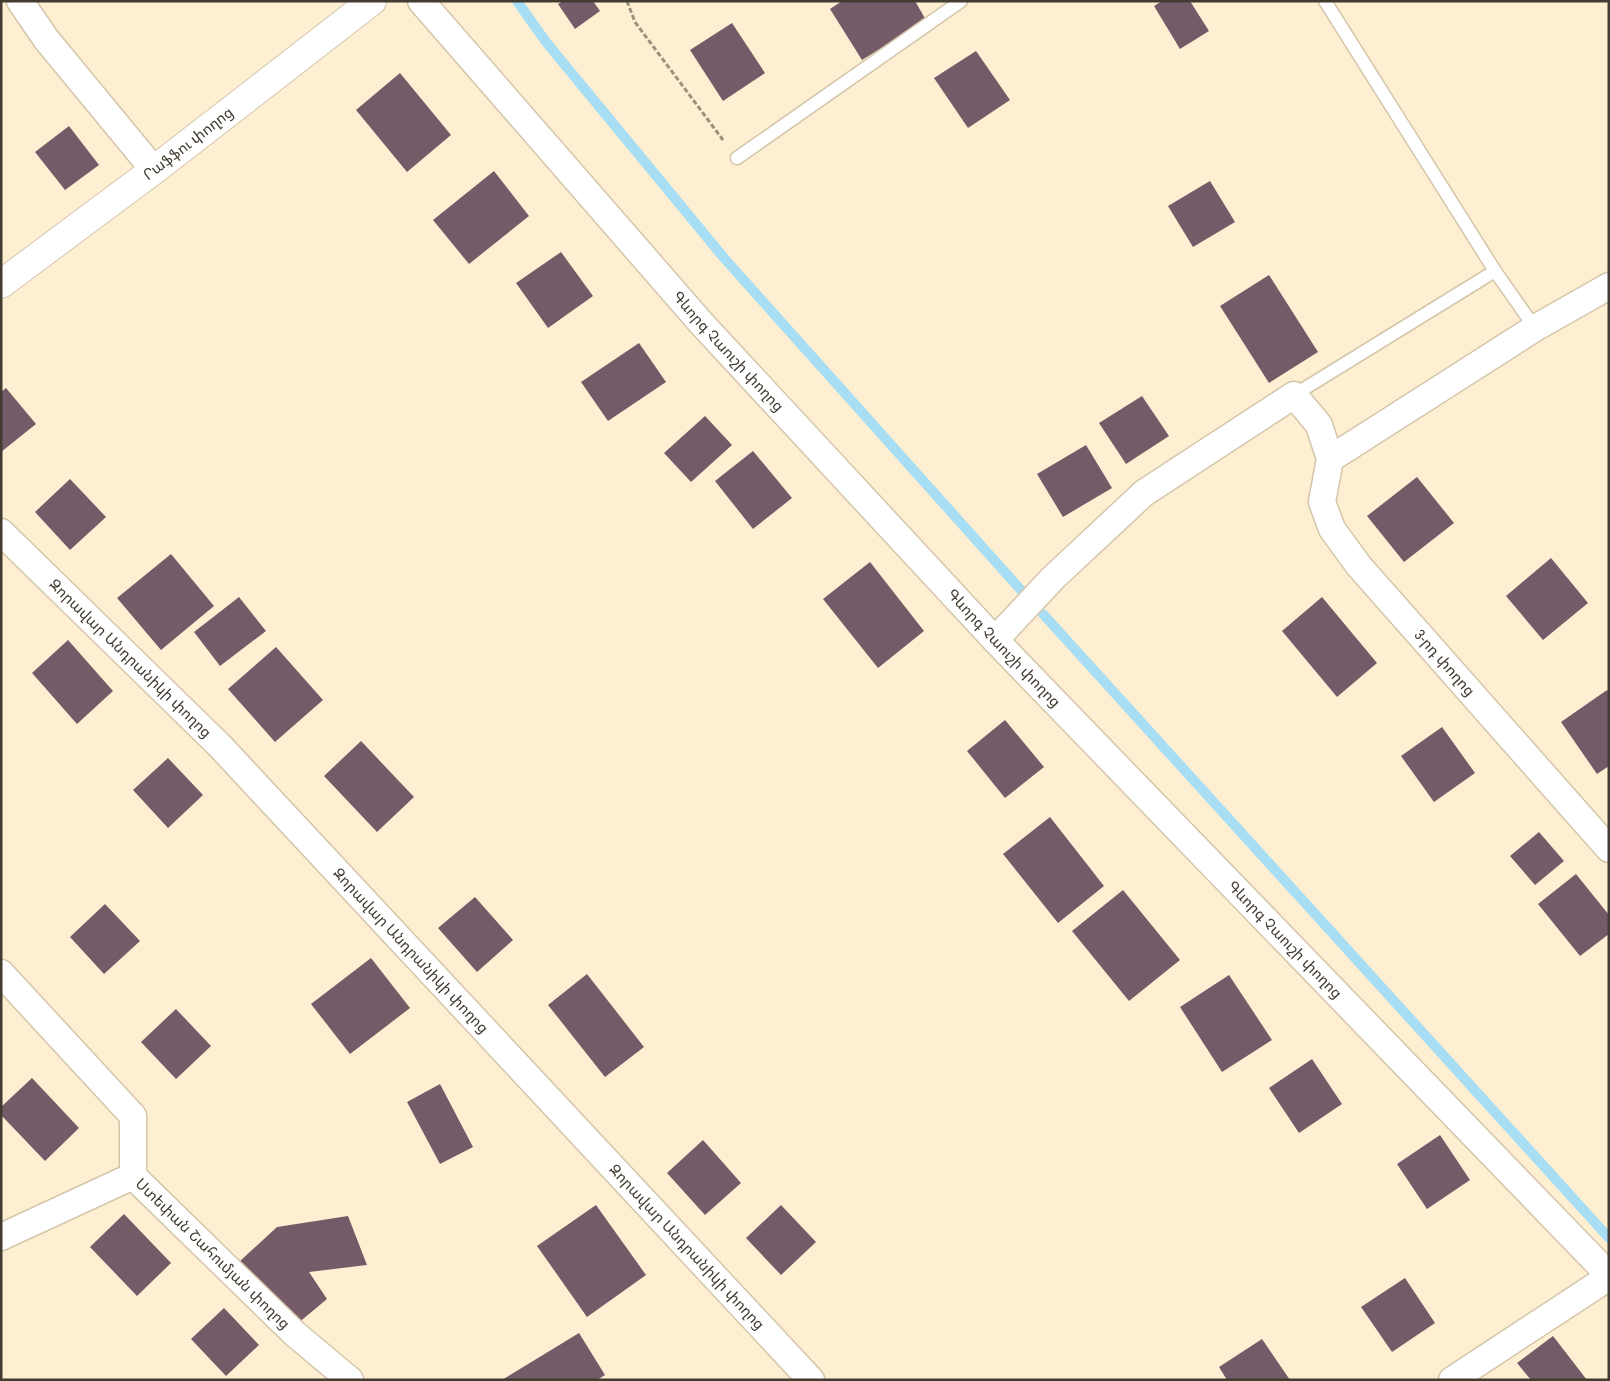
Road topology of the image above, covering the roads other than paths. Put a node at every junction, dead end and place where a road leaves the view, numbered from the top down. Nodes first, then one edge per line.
1 (20, 1) edge
2 (372, 1) edge
3 (421, 1) edge
4 (961, 1) edge
5 (1325, 1) edge
6 (737, 158) road end
7 (154, 170) junction
8 (1494, 271) junction
9 (1, 284) edge
10 (1609, 286) edge
11 (1535, 328) junction
12 (1294, 394) junction
13 (1330, 459) junction
14 (1, 532) edge
15 (995, 640) junction
16 (1609, 849) edge
17 (1, 973) edge
18 (133, 1176) junction
19 (1, 1237) edge
20 (1609, 1276) edge
21 (350, 1380) edge
22 (811, 1380) edge
23 (1452, 1380) edge

1 - 7 street
2 - 7 main road, Րաֆֆու փողոց
3 - 15 street, Գևորգ Չաուշի փողոց
4 - 6 lane
5 - 8 lane
7 - 9 main road, Րաֆֆու փողոց
8 - 11 lane
8 - 12 lane
10 - 11 street
11 - 13 street
12 - 13 street
12 - 15 street
13 - 16 street, 3-րդ փողոց
14 - 22 street, Զորավար Անդրանիկի փողոց
15 - 20 street, Գևորգ Չաուշի փողոց
17 - 18 street, Ստեփան Շահումյան փողոց
18 - 19 street
18 - 21 street, Ստեփան Շահումյան փողոց
20 - 23 street

